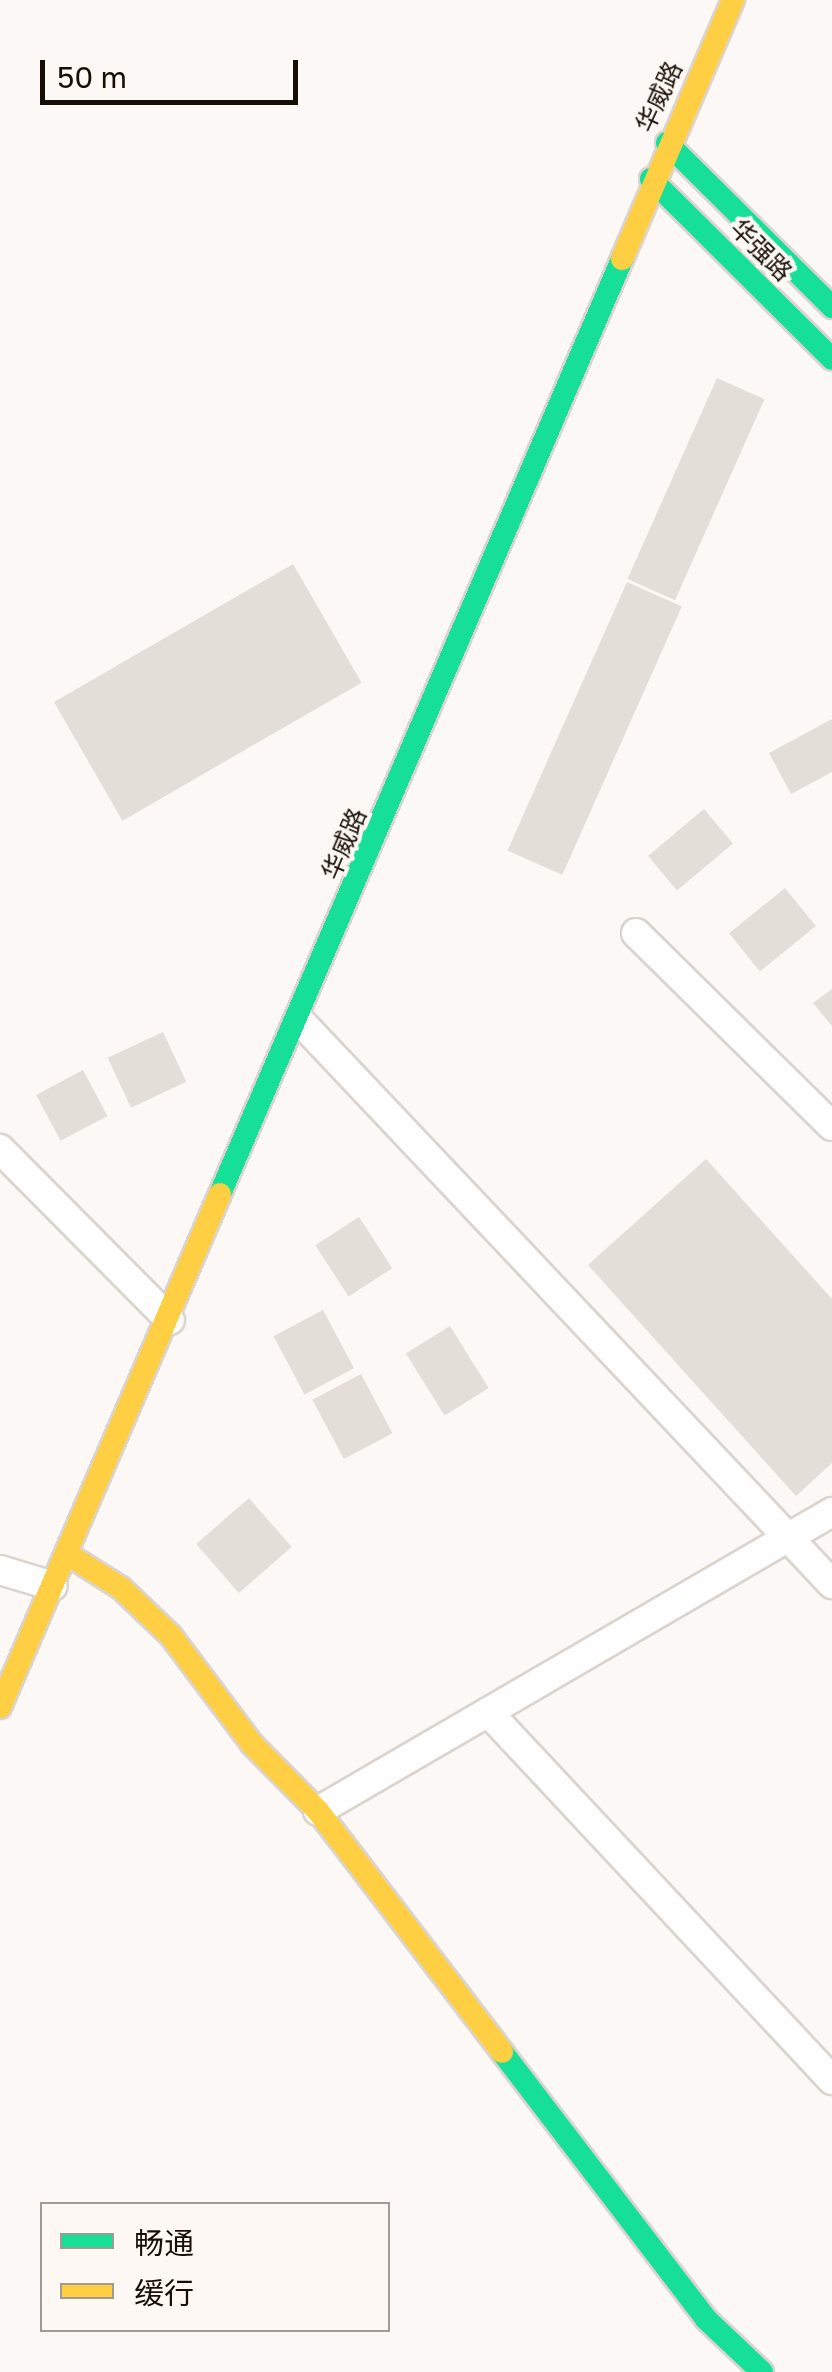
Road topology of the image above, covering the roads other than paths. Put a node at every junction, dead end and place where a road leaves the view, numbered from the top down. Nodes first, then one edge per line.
1 (733, 0) edge
2 (668, 143) junction
3 (651, 179) junction
4 (832, 307) edge
5 (832, 359) edge
6 (636, 933) dead end
7 (300, 1021) junction
8 (832, 1126) edge
9 (0, 1149) edge
10 (170, 1320) junction
11 (832, 1512) edge
12 (786, 1538) junction
13 (67, 1554) junction
14 (0, 1570) edge
15 (832, 1584) edge
16 (53, 1586) junction
17 (0, 1707) edge
18 (488, 1712) junction
19 (318, 1811) junction
20 (832, 2080) edge
21 (762, 2372) edge

1 - 2 main road, 华威路
2 - 3 main road, 华威路
2 - 4 main road, 华强路
3 - 5 main road, 华强路
3 - 7 main road, 华威路
6 - 8 street
7 - 10 main road, 华威路
7 - 12 street
9 - 10 street
10 - 13 main road, 华威路
11 - 12 street
12 - 15 street
12 - 18 street
13 - 16 main road, 华威路
13 - 19 main road
14 - 16 street
16 - 17 main road, 华威路
18 - 19 street
18 - 20 street
19 - 21 main road

